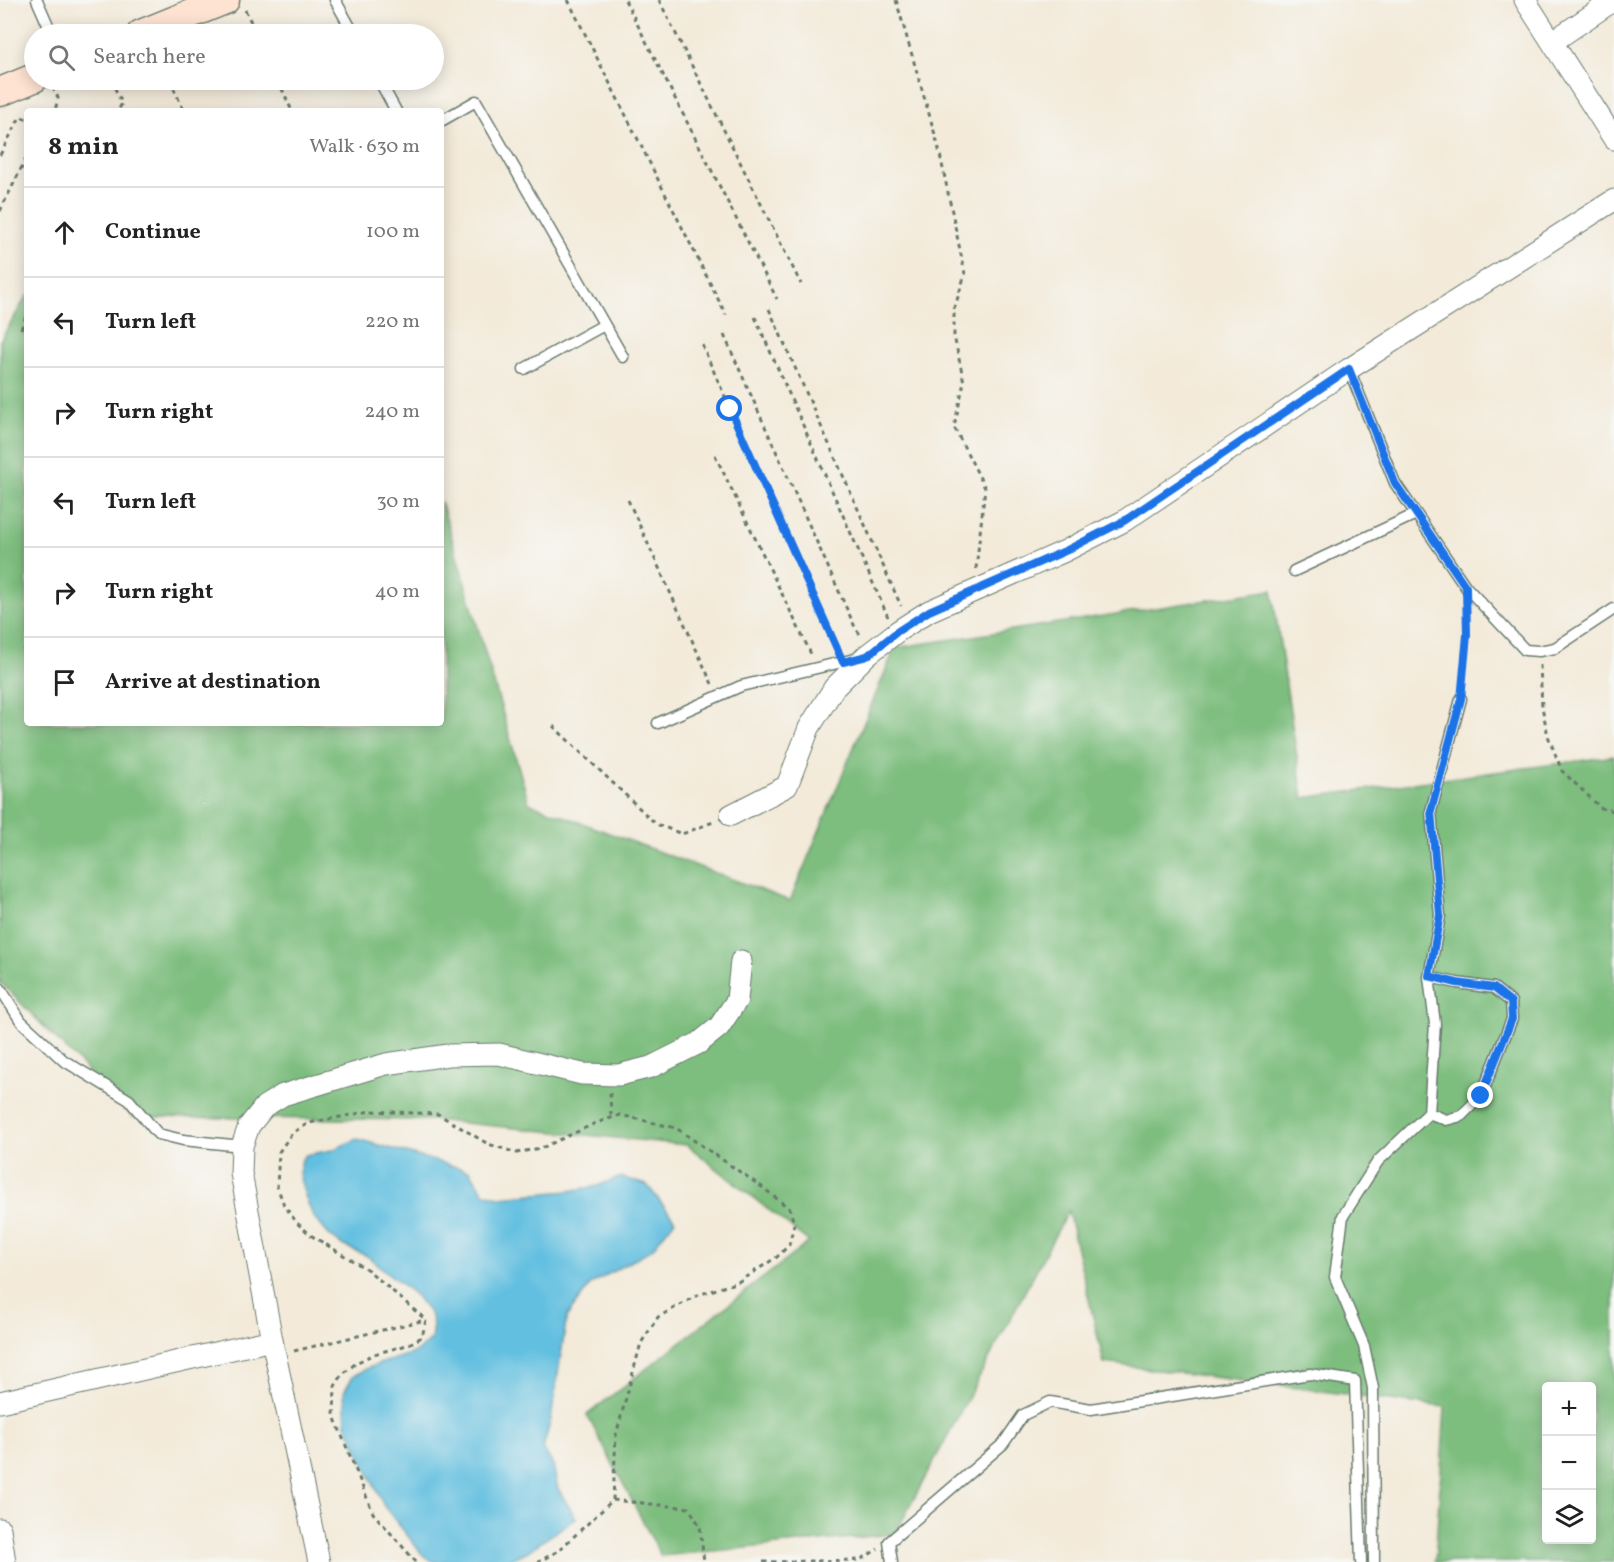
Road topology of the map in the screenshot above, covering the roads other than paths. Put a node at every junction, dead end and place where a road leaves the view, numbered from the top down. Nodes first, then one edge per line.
1 (37, 0) edge
2 (335, 0) edge
3 (1525, 0) edge
4 (1614, 0) edge
5 (227, 3) edge
6 (48, 24) edge
7 (169, 24) edge
8 (348, 24) edge
9 (1552, 42) junction
10 (24, 82) edge
11 (384, 90) edge
12 (0, 92) edge
13 (394, 108) edge
14 (1607, 113) edge
15 (444, 119) edge
16 (1614, 139) edge
17 (1614, 200) edge
18 (604, 325) junction
19 (623, 357) dead end
20 (524, 369) dead end
21 (1349, 369) junction
22 (1416, 514) junction
23 (1294, 571) dead end
24 (1614, 609) edge
25 (872, 652) junction
26 (1461, 699) road end
27 (658, 723) dead end
28 (731, 815) road end
29 (741, 961) dead end
30 (1429, 976) junction
31 (0, 988) edge
32 (1429, 1113) junction
33 (242, 1146) junction
34 (273, 1348) junction
35 (0, 1402) edge
36 (0, 1529) edge
37 (5, 1562) edge
38 (319, 1562) edge
39 (892, 1562) edge
40 (1361, 1562) edge
41 (1374, 1562) edge

1 - 6 lane
2 - 8 lane
3 - 9 street
4 - 9 street
5 - 7 street
9 - 14 street
10 - 12 street
11 - 13 lane
14 - 16 street
15 - 18 lane
17 - 21 street
18 - 19 lane
18 - 20 lane
21 - 22 lane
21 - 25 street
22 - 23 lane
22 - 24 lane
25 - 27 lane
25 - 28 street
26 - 30 lane
29 - 33 street
30 - 32 lane
30 - 32 lane
31 - 33 lane
32 - 41 lane
33 - 34 street
34 - 35 street
34 - 38 street
36 - 37 street
39 - 40 lane

